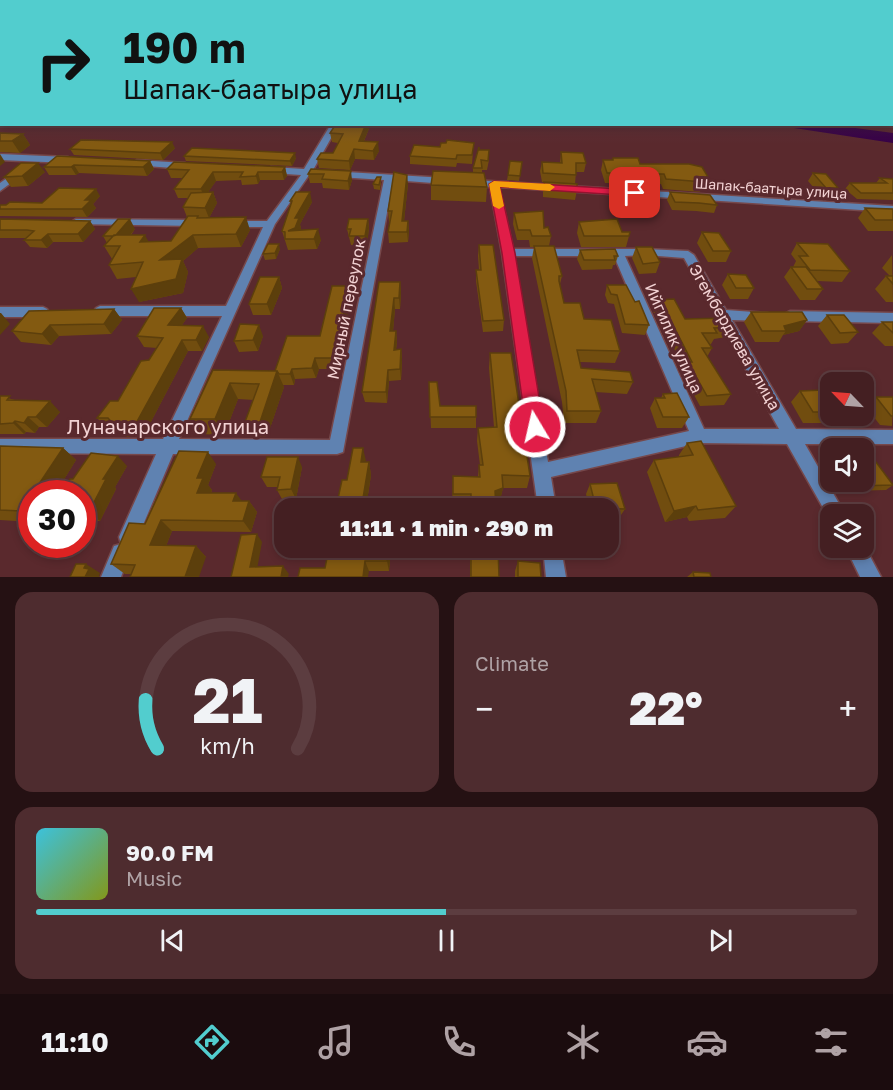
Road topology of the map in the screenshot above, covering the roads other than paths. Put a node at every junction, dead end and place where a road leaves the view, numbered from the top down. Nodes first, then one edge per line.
1 (334, 126) edge
2 (0, 157) edge
3 (38, 158) junction
4 (84, 160) edge
5 (131, 163) edge
6 (201, 167) edge
7 (260, 170) edge
8 (307, 172) junction
9 (389, 177) junction
10 (494, 184) junction
11 (0, 188) edge
12 (893, 209) edge
13 (59, 222) edge
14 (212, 224) edge
15 (223, 224) edge
16 (270, 224) junction
17 (508, 253) junction
18 (619, 254) junction
19 (230, 310) junction
20 (58, 311) edge
21 (92, 311) edge
22 (0, 312) edge
23 (723, 315) junction
24 (893, 318) edge
25 (699, 436) junction
26 (792, 437) junction
27 (893, 437) edge
28 (0, 446) edge
29 (337, 447) joint
30 (167, 448) junction
31 (542, 471) junction
32 (546, 498) edge
33 (830, 504) edge
34 (553, 558) edge
35 (861, 558) edge
36 (111, 577) edge
37 (556, 577) edge
38 (871, 577) edge

1 - 8 street
2 - 3 street
3 - 4 street
3 - 11 street
5 - 6 street
7 - 8 street, Шапак-баатыра улица
8 - 9 street, Шапак-баатыра улица
8 - 16 street
9 - 10 street, Шапак-баатыра улица
9 - 29 street, Мирный переулок
10 - 12 street, Шапак-баатыра улица
10 - 17 street
13 - 14 street
15 - 16 street
16 - 19 street
17 - 18 street, Эгембердиева улица
17 - 31 street
18 - 23 street, Эгембердиева улица
18 - 25 street, Ийгилик улица
19 - 21 street
19 - 30 street
20 - 22 street
23 - 24 street
23 - 26 street, Эгембердиева улица
25 - 26 street
25 - 31 street
26 - 27 street
26 - 33 street, Эгембердиева улица
28 - 30 street, Луначарского улица
29 - 30 street, Луначарского улица
30 - 36 street
31 - 32 street
34 - 37 street
35 - 38 street

